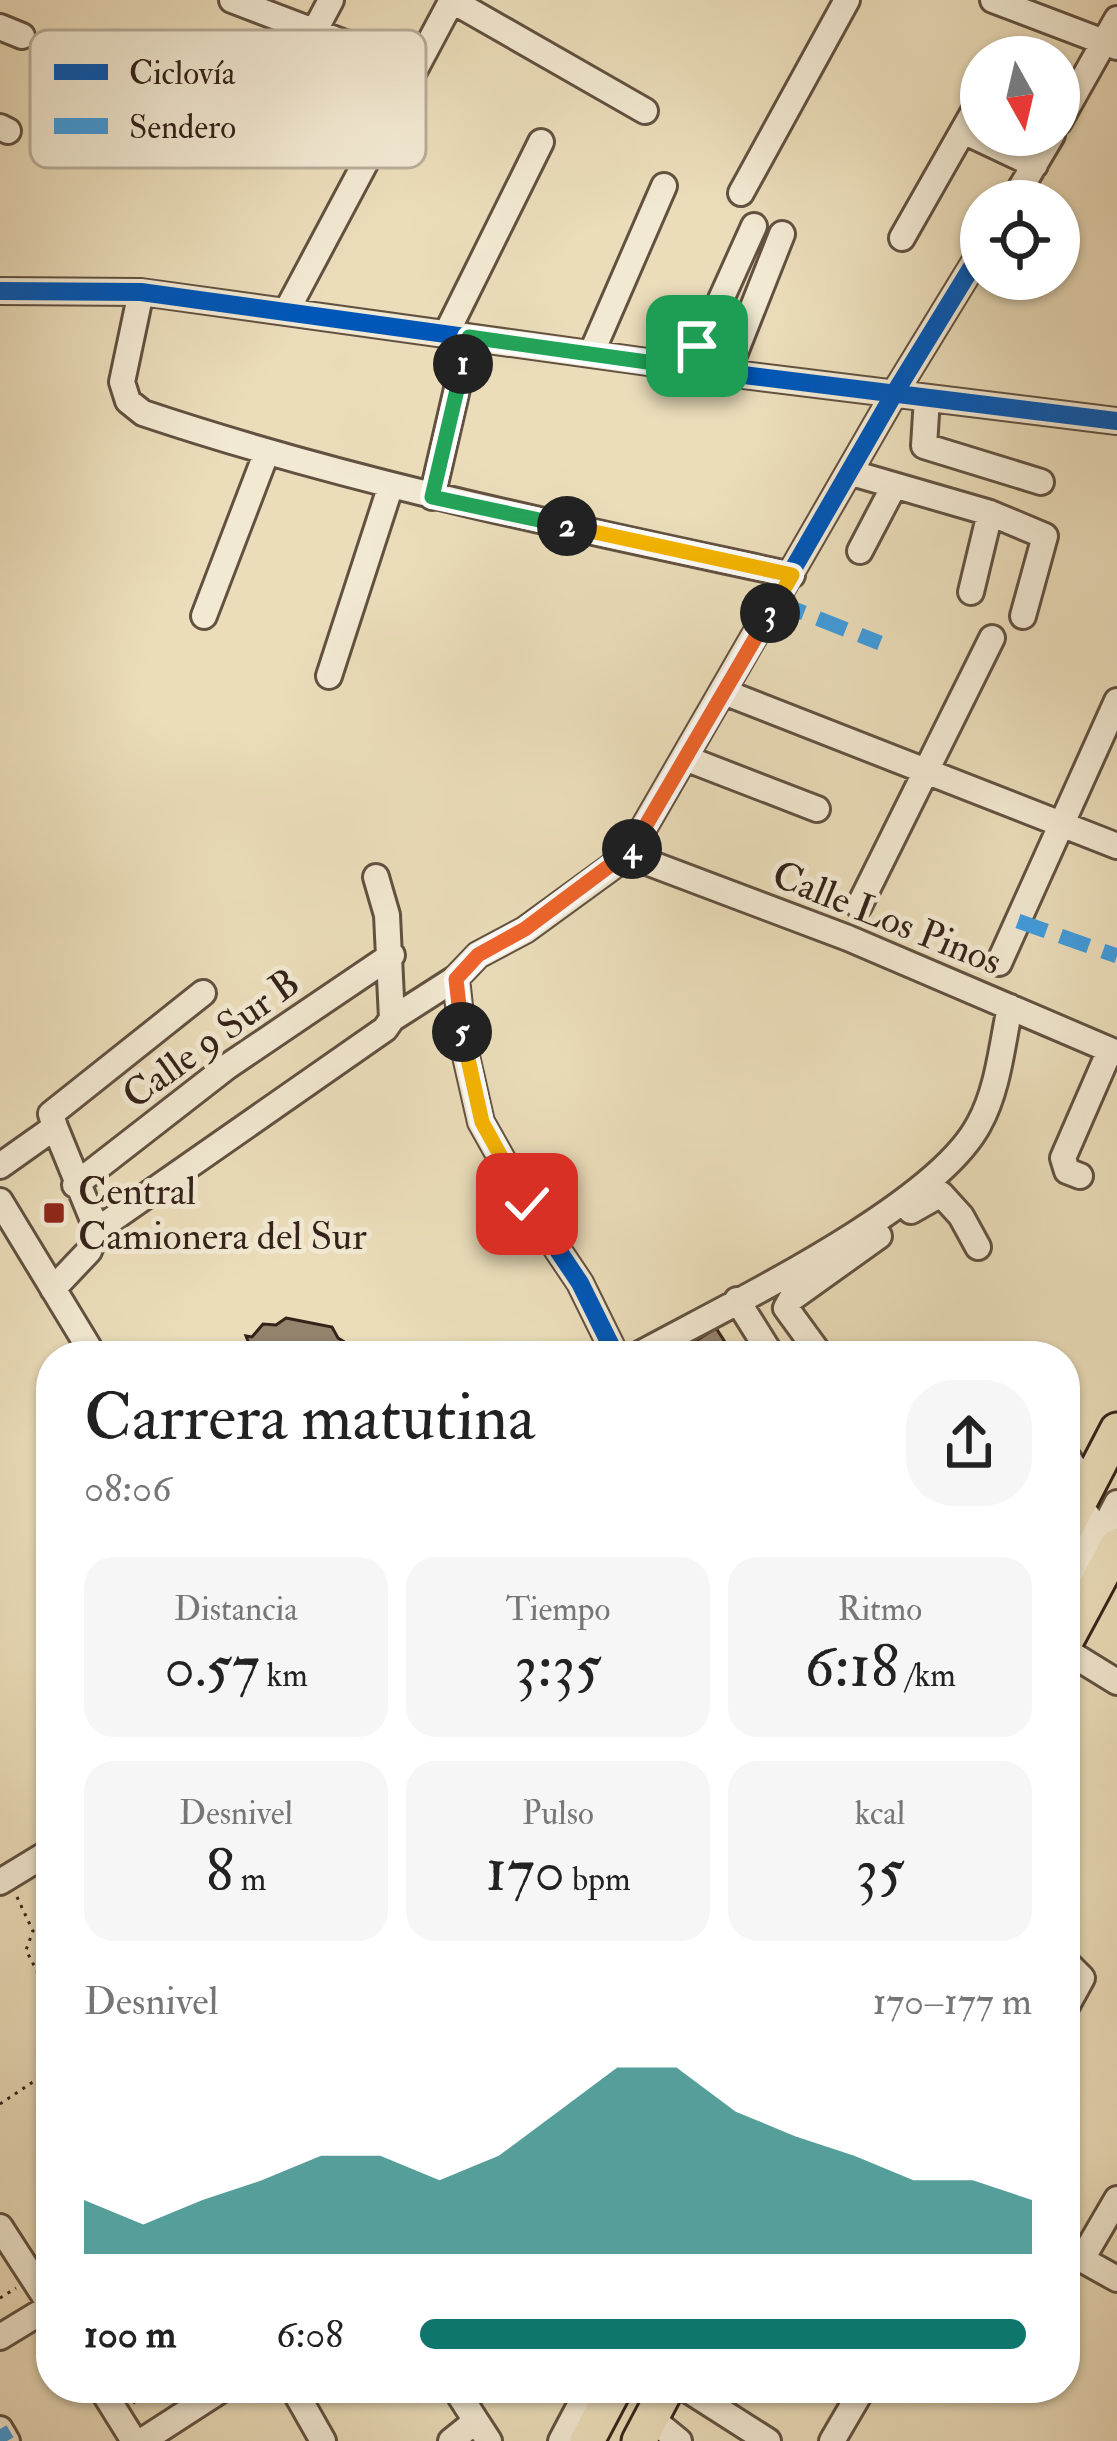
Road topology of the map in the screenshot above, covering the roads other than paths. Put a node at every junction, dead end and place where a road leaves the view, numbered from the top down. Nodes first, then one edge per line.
1 (232, 0) edge
2 (331, 0) edge
3 (452, 0) edge
4 (847, 0) edge
5 (993, 0) edge
6 (1117, 19) edge
7 (309, 30) edge
8 (315, 30) edge
9 (1110, 45) edge
10 (426, 46) edge
11 (1080, 90) edge
12 (645, 111) dead end
13 (960, 135) edge
14 (541, 142) dead end
15 (1016, 156) edge
16 (1040, 156) edge
17 (1035, 165) junction
18 (361, 168) edge
19 (1025, 180) edge
20 (664, 186) dead end
21 (741, 193) dead end
22 (754, 226) dead end
23 (782, 234) dead end
24 (902, 238) dead end
25 (960, 286) edge
26 (0, 290) edge
27 (141, 292) junction
28 (286, 312) junction
29 (458, 336) junction
30 (591, 354) junction
31 (690, 368) junction
32 (728, 373) junction
33 (894, 394) junction
34 (927, 398) junction
35 (1117, 421) edge
36 (266, 454) junction
37 (852, 473) junction
38 (1041, 482) dead end
39 (391, 485) junction
40 (894, 486) junction
41 (432, 497) junction
42 (990, 513) junction
43 (860, 550) dead end
44 (792, 575) junction
45 (971, 592) dead end
46 (204, 616) dead end
47 (1023, 616) dead end
48 (992, 638) dead end
49 (329, 676) dead end
50 (724, 692) junction
51 (1117, 701) edge
52 (686, 758) junction
53 (925, 771) junction
54 (818, 808) dead end
55 (1061, 824) junction
56 (1117, 846) edge
57 (628, 855) junction
58 (376, 877) dead end
59 (860, 906) dead end
60 (392, 955) junction
61 (999, 963) dead end
62 (456, 979) junction
63 (203, 993) dead end
64 (1010, 1007) junction
65 (392, 1019) junction
66 (1113, 1052) edge
67 (55, 1127) junction
68 (0, 1166) edge
69 (1080, 1176) dead end
70 (76, 1185) junction
71 (0, 1202) edge
72 (97, 1230) junction
73 (979, 1247) dead end
74 (53, 1289) junction
75 (737, 1300) junction
76 (85, 1341) edge
77 (609, 1341) edge
78 (663, 1341) edge
79 (763, 1341) edge
80 (809, 1341) edge
81 (1117, 1430) edge
82 (1117, 1460) edge
83 (1080, 1470) edge
84 (1102, 1495) edge
85 (1080, 1516) edge
86 (1080, 1530) edge
87 (1114, 1558) edge
88 (1080, 1559) edge
89 (1080, 1620) edge
90 (1080, 1657) edge
91 (1117, 1682) edge
92 (36, 1863) edge
93 (7, 1887) edge
94 (1117, 2199) edge
95 (0, 2227) edge
96 (1080, 2245) edge
97 (1080, 2258) edge
98 (1117, 2279) edge
99 (36, 2283) edge
100 (36, 2315) edge
101 (0, 2337) edge
102 (110, 2403) edge
103 (200, 2403) edge
104 (301, 2403) edge
105 (462, 2403) edge
106 (581, 2403) edge
107 (607, 2403) edge
108 (619, 2403) edge
109 (708, 2403) edge
110 (854, 2403) edge
111 (647, 2415) edge
112 (0, 2429) edge
113 (482, 2431) edge
114 (7, 2441) edge
115 (138, 2441) edge
116 (323, 2441) edge
117 (451, 2441) edge
118 (561, 2441) edge
119 (587, 2441) edge
120 (598, 2441) edge
121 (679, 2441) edge
122 (768, 2441) edge
123 (832, 2441) edge

1 - 7 street
2 - 8 street
3 - 10 street
3 - 12 street
4 - 21 street
5 - 9 street
6 - 9 street
9 - 11 street
13 - 24 street
14 - 29 street
15 - 17 street
16 - 17 street
17 - 19 street
18 - 28 street
20 - 30 street
22 - 31 street
23 - 32 street
25 - 33 street
26 - 27 street
27 - 28 street
27 - 36 street
28 - 29 street
29 - 30 street
29 - 41 street
30 - 31 street
31 - 32 street
32 - 33 street
33 - 34 street
33 - 37 street
34 - 35 street
34 - 38 street
36 - 39 street
36 - 46 street
37 - 40 street
37 - 44 street
39 - 41 street
39 - 49 street
40 - 42 street
40 - 43 street
41 - 44 street
42 - 45 street
42 - 47 street
44 - 50 street
48 - 53 street
50 - 52 street
50 - 53 street
51 - 55 street
52 - 54 street
52 - 57 street
53 - 55 street
53 - 59 street
55 - 56 street
55 - 61 street
57 - 62 street
57 - 64 street, Calle Los Pinos
58 - 60 street
60 - 65 street
60 - 70 street, Calle 9 Sur B
62 - 65 street
62 - 77 street
63 - 67 street
64 - 66 street, Calle Los Pinos
64 - 75 street
65 - 72 street
66 - 69 street
67 - 68 street
67 - 70 street
70 - 72 street
71 - 74 street
72 - 74 street
73 - 80 street
74 - 76 street
75 - 78 street
75 - 79 street
81 - 84 main road
82 - 86 street
83 - 84 street
84 - 85 main road
84 - 88 street
87 - 89 main road
90 - 91 street
92 - 93 street
94 - 96 street
95 - 99 street
97 - 98 street
100 - 101 street
102 - 115 street
103 - 115 street
104 - 116 street
105 - 113 street
106 - 118 street
107 - 119 main road
108 - 120 street
109 - 122 street
110 - 123 street
111 - 121 street
112 - 114 street
113 - 117 street

